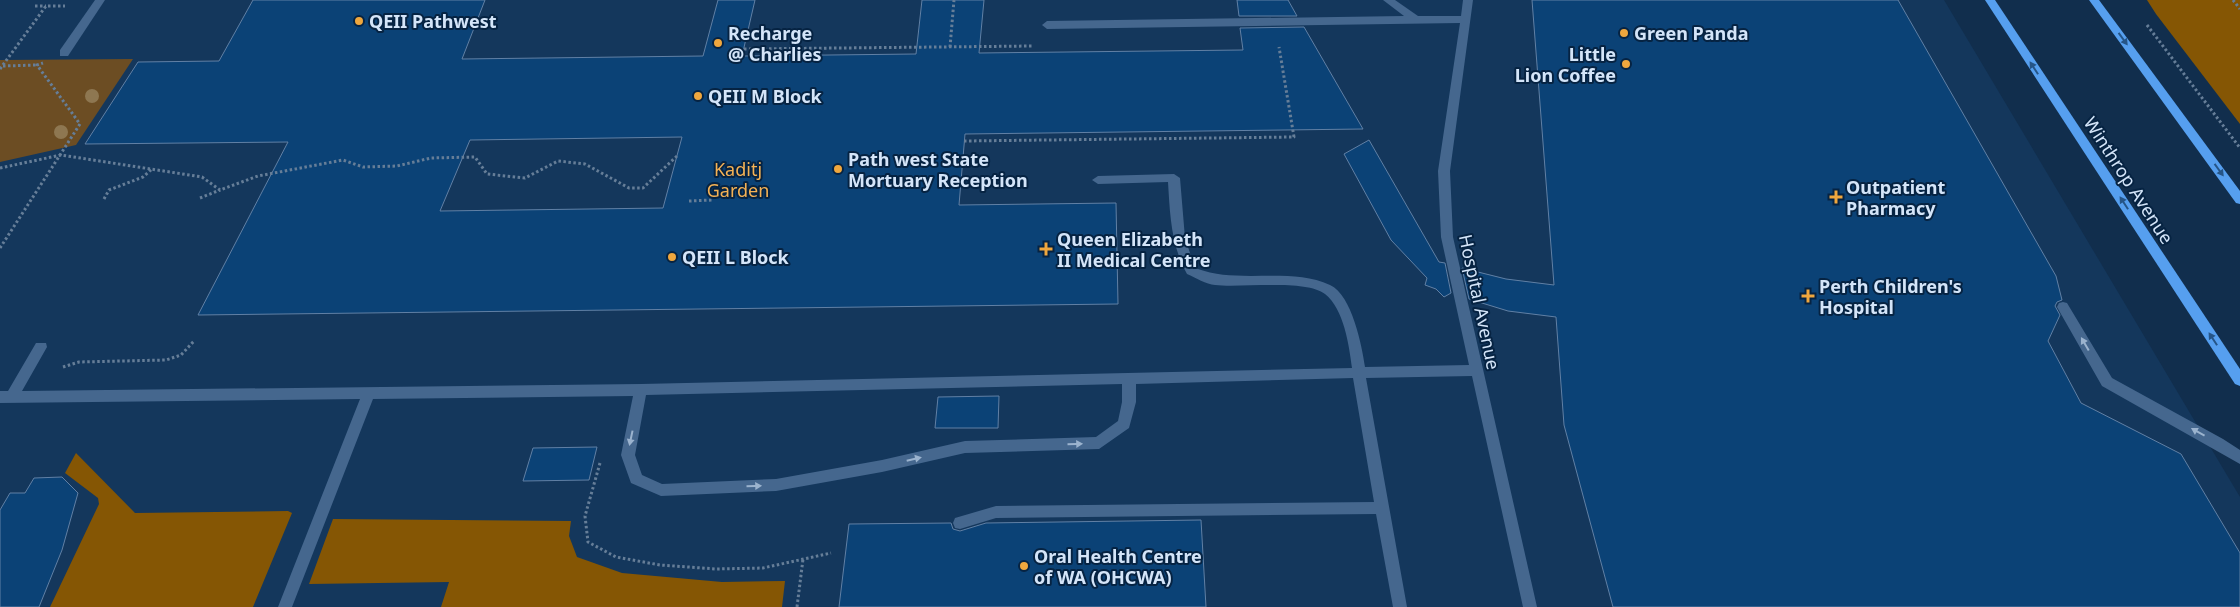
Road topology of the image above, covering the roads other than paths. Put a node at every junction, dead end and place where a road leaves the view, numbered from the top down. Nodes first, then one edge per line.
1 (100, 0) edge
2 (1388, 0) edge
3 (1468, 0) edge
4 (1990, 0) edge
5 (2094, 0) edge
6 (1415, 19) junction
7 (1465, 19) junction
8 (1046, 25) dead end
9 (64, 53) road end
10 (1098, 180) dead end
11 (2240, 200) edge
12 (2063, 307) dead end
13 (41, 347) dead end
14 (1476, 370) junction
15 (1358, 372) junction
16 (1129, 377) junction
17 (2240, 380) edge
18 (641, 390) junction
19 (369, 392) junction
20 (6, 397) edge
21 (2240, 458) edge
22 (1381, 508) junction
23 (960, 523) dead end
24 (285, 607) edge
25 (1400, 607) edge
26 (1530, 607) edge

1 - 9 lane
2 - 6 lane
3 - 7 lane, Hospital Avenue
17 -> 4 main road, Winthrop Avenue
5 -> 11 main road
6 - 7 lane
6 - 8 lane
7 - 14 lane, Hospital Avenue
10 - 15 lane
21 -> 12 lane
13 - 20 lane
14 - 15 lane
14 - 26 lane, Hospital Avenue
15 - 16 lane
15 - 22 lane
16 - 18 lane
18 -> 16 lane
18 - 19 lane
19 - 20 lane
19 - 24 lane
22 - 23 lane
22 - 25 lane

